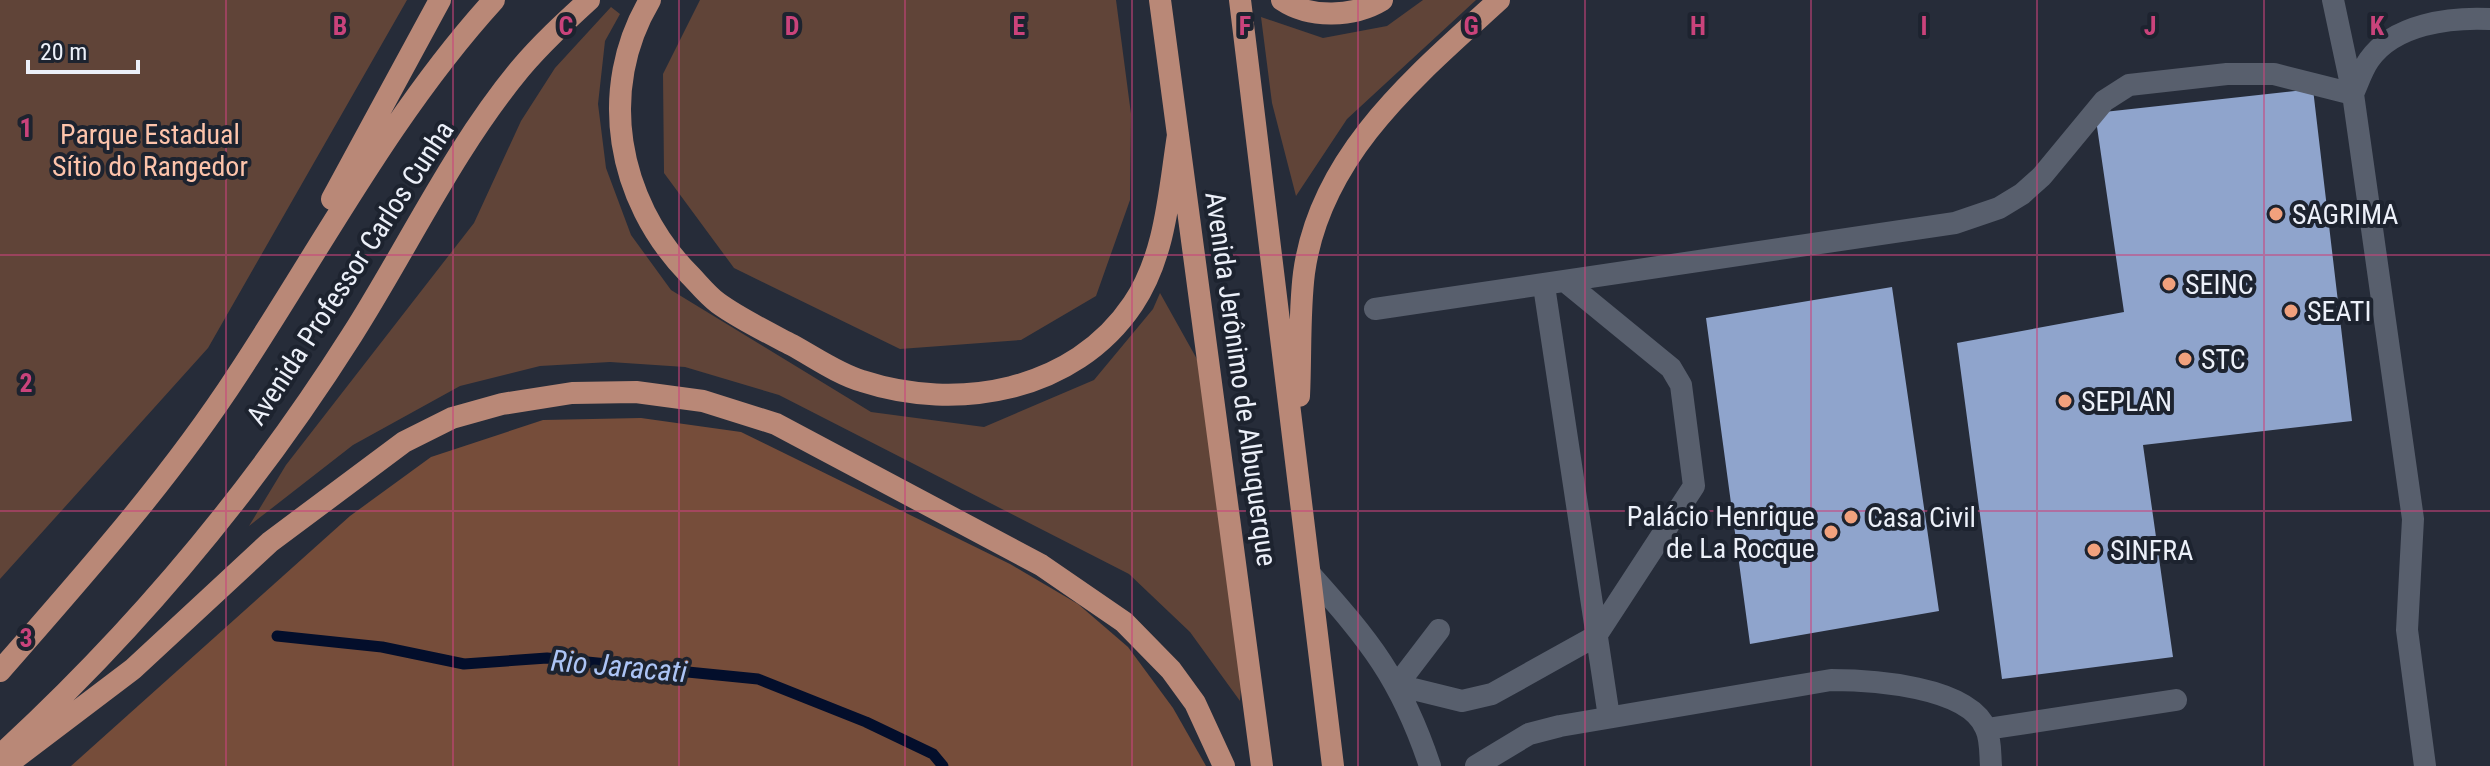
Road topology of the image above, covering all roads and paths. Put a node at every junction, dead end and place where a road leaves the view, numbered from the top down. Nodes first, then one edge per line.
1 (440, 0) edge
2 (494, 0) edge
3 (589, 0) edge
4 (650, 0) edge
5 (1160, 0) edge
6 (1240, 0) edge
7 (1282, 0) edge
8 (1382, 0) edge
9 (1499, 0) edge
10 (2333, 0) edge
11 (2490, 19) edge
12 (2353, 94) junction
13 (1178, 135) junction
14 (1555, 284) junction
15 (1375, 309) dead end
16 (236, 376) junction
17 (1296, 459) junction
18 (1310, 574) junction
19 (1439, 630) dead end
20 (1596, 636) junction
21 (0, 671) edge
22 (1397, 685) junction
23 (2176, 700) dead end
24 (1609, 717) junction
25 (1987, 729) junction
26 (0, 755) edge
27 (5, 766) edge
28 (1224, 766) edge
29 (1262, 766) edge
30 (1333, 766) edge
31 (1430, 766) edge
32 (1476, 766) edge
33 (1991, 766) edge
34 (2425, 766) edge

1 - 16 main road
2 - 16 main road, Avenida Professor Carlos Cunha
3 - 26 main road, Avenida Professor Carlos Cunha
4 - 13 main road
5 - 13 main road, Avenida Jerônimo de Albuquerque
6 - 17 main road, Avenida Jerônimo de Albuquerque
7 - 8 main road
9 - 17 main road
10 - 12 lane
11 - 12 lane
12 - 14 lane
12 - 34 lane
13 - 29 main road, Avenida Jerônimo de Albuquerque
14 - 15 lane
14 - 20 lane
14 - 20 lane
16 - 21 main road, Avenida Professor Carlos Cunha
17 - 18 main road, Avenida Jerônimo de Albuquerque
18 - 22 lane
18 - 30 main road, Avenida Jerônimo de Albuquerque
19 - 22 lane
20 - 22 lane
20 - 24 lane
22 - 31 lane
23 - 25 lane
24 - 25 lane
24 - 32 lane
25 - 33 lane
27 - 28 main road

